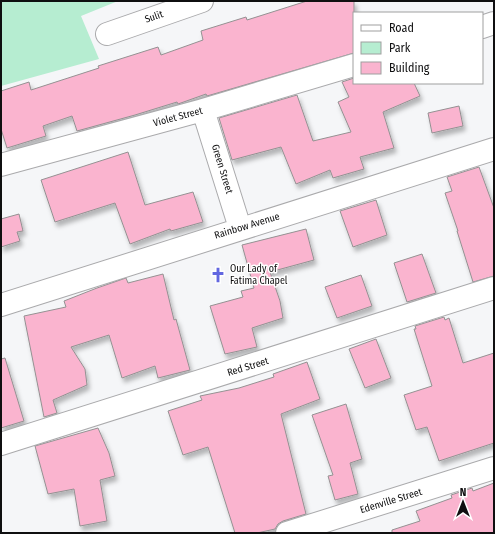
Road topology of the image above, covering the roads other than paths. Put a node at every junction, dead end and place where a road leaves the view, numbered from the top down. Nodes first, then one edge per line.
1 (202, 1) edge
2 (494, 23) edge
3 (483, 26) edge
4 (107, 34) dead end
5 (353, 65) edge
6 (203, 110) junction
7 (494, 149) edge
8 (1, 165) edge
9 (240, 228) junction
10 (494, 288) edge
11 (1, 305) edge
12 (1, 444) edge
13 (494, 468) edge
14 (287, 533) edge

1 - 4 street, Sulit
2 - 3 street
5 - 6 street, Violet Street
6 - 8 street, Violet Street
6 - 9 street, Green Street
7 - 9 street, Rainbow Avenue
9 - 11 street, Rainbow Avenue
10 - 12 street, Red Street
13 - 14 street, Edenville Street

